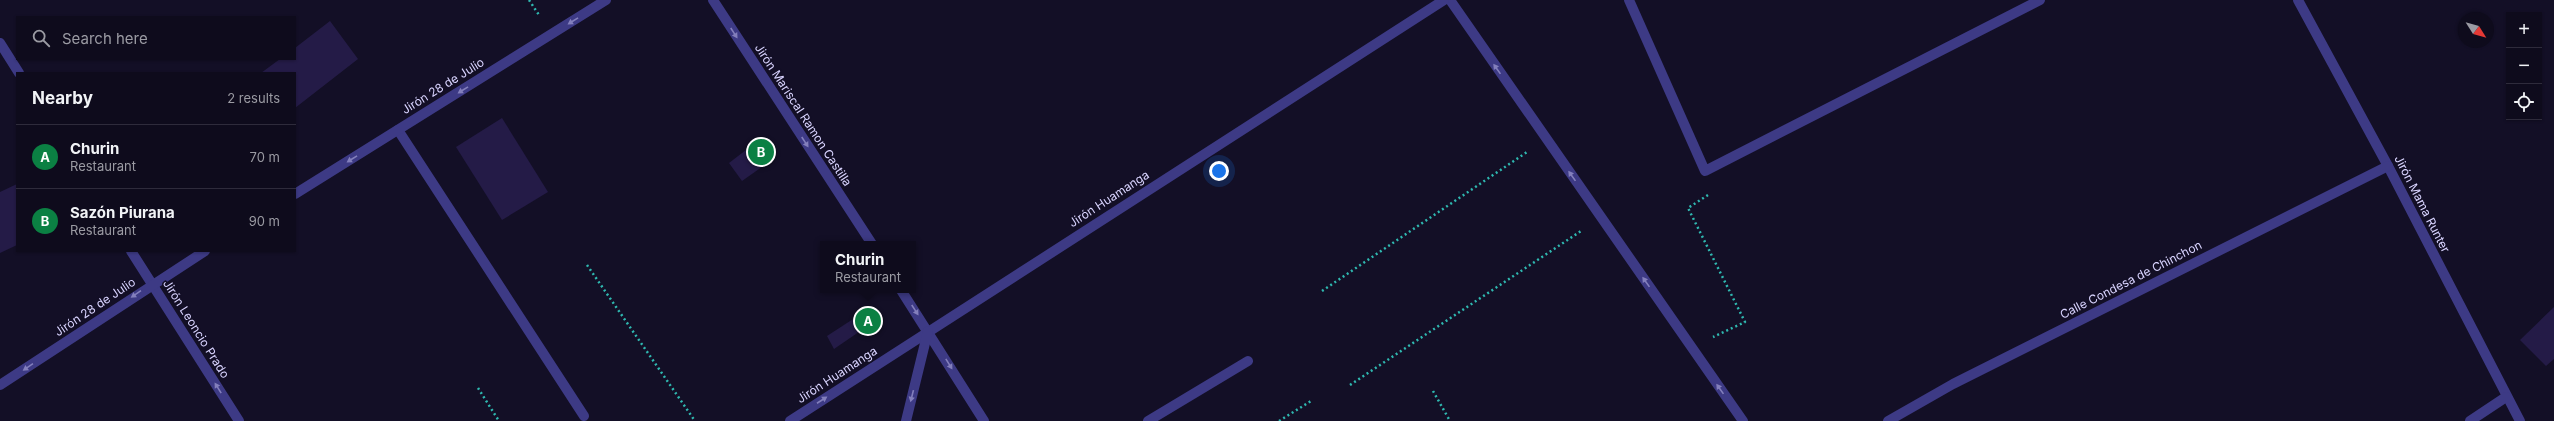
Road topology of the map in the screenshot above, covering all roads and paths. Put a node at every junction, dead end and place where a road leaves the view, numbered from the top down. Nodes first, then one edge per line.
1 (606, 0) edge
2 (713, 0) edge
3 (1444, 0) edge
4 (1450, 0) edge
5 (1628, 0) edge
6 (2040, 0) edge
7 (2298, 0) edge
8 (0, 43) edge
9 (18, 72) edge
10 (398, 130) junction
11 (1546, 139) junction
12 (2388, 166) junction
13 (1709, 169) junction
14 (296, 193) edge
15 (1601, 218) junction
16 (870, 241) edge
17 (132, 252) edge
18 (203, 252) edge
19 (587, 265) dead end
20 (152, 284) junction
21 (1322, 291) dead end
22 (904, 293) edge
23 (928, 331) junction
24 (1691, 347) junction
25 (1248, 361) dead end
26 (0, 385) edge
27 (1350, 385) dead end
28 (478, 388) dead end
29 (1433, 391) dead end
30 (2506, 397) junction
31 (1311, 401) dead end
32 (584, 416) dead end
33 (239, 421) edge
34 (499, 421) edge
35 (695, 421) edge
36 (790, 421) edge
37 (906, 421) edge
38 (984, 421) edge
39 (1148, 421) edge
40 (1280, 421) edge
41 (1450, 421) edge
42 (1742, 421) edge
43 (1888, 421) edge
44 (2470, 421) edge
45 (2520, 421) edge

1 -> 10 street, Jirón 28 de Julio
2 -> 16 street, Jirón Mariscal Ramon Castilla
3 - 23 street, Jirón Huamanga
11 -> 4 street
5 - 13 street
6 - 13 street
7 - 12 street, Jirón Mama Runter
8 - 9 street
10 -> 14 street, Jirón 28 de Julio
10 - 32 street
15 -> 11 street
11 - 21 path
12 - 30 street, Jirón Mama Runter
12 - 43 street, Calle Condesa de Chinchon
13 - 24 path
24 -> 15 street
15 - 27 path
17 - 20 street, Jirón Leoncio Prado
18 - 20 street, Jirón 28 de Julio
19 - 35 path
20 -> 26 street, Jirón 28 de Julio
33 -> 20 street, Jirón Leoncio Prado
22 -> 23 street
36 -> 23 street, Jirón Huamanga
23 -> 37 street
23 -> 38 street
42 -> 24 street
25 - 39 street
28 - 34 path
29 - 41 path
30 - 44 street
30 - 45 street, Jirón Mama Runter
31 - 40 path

